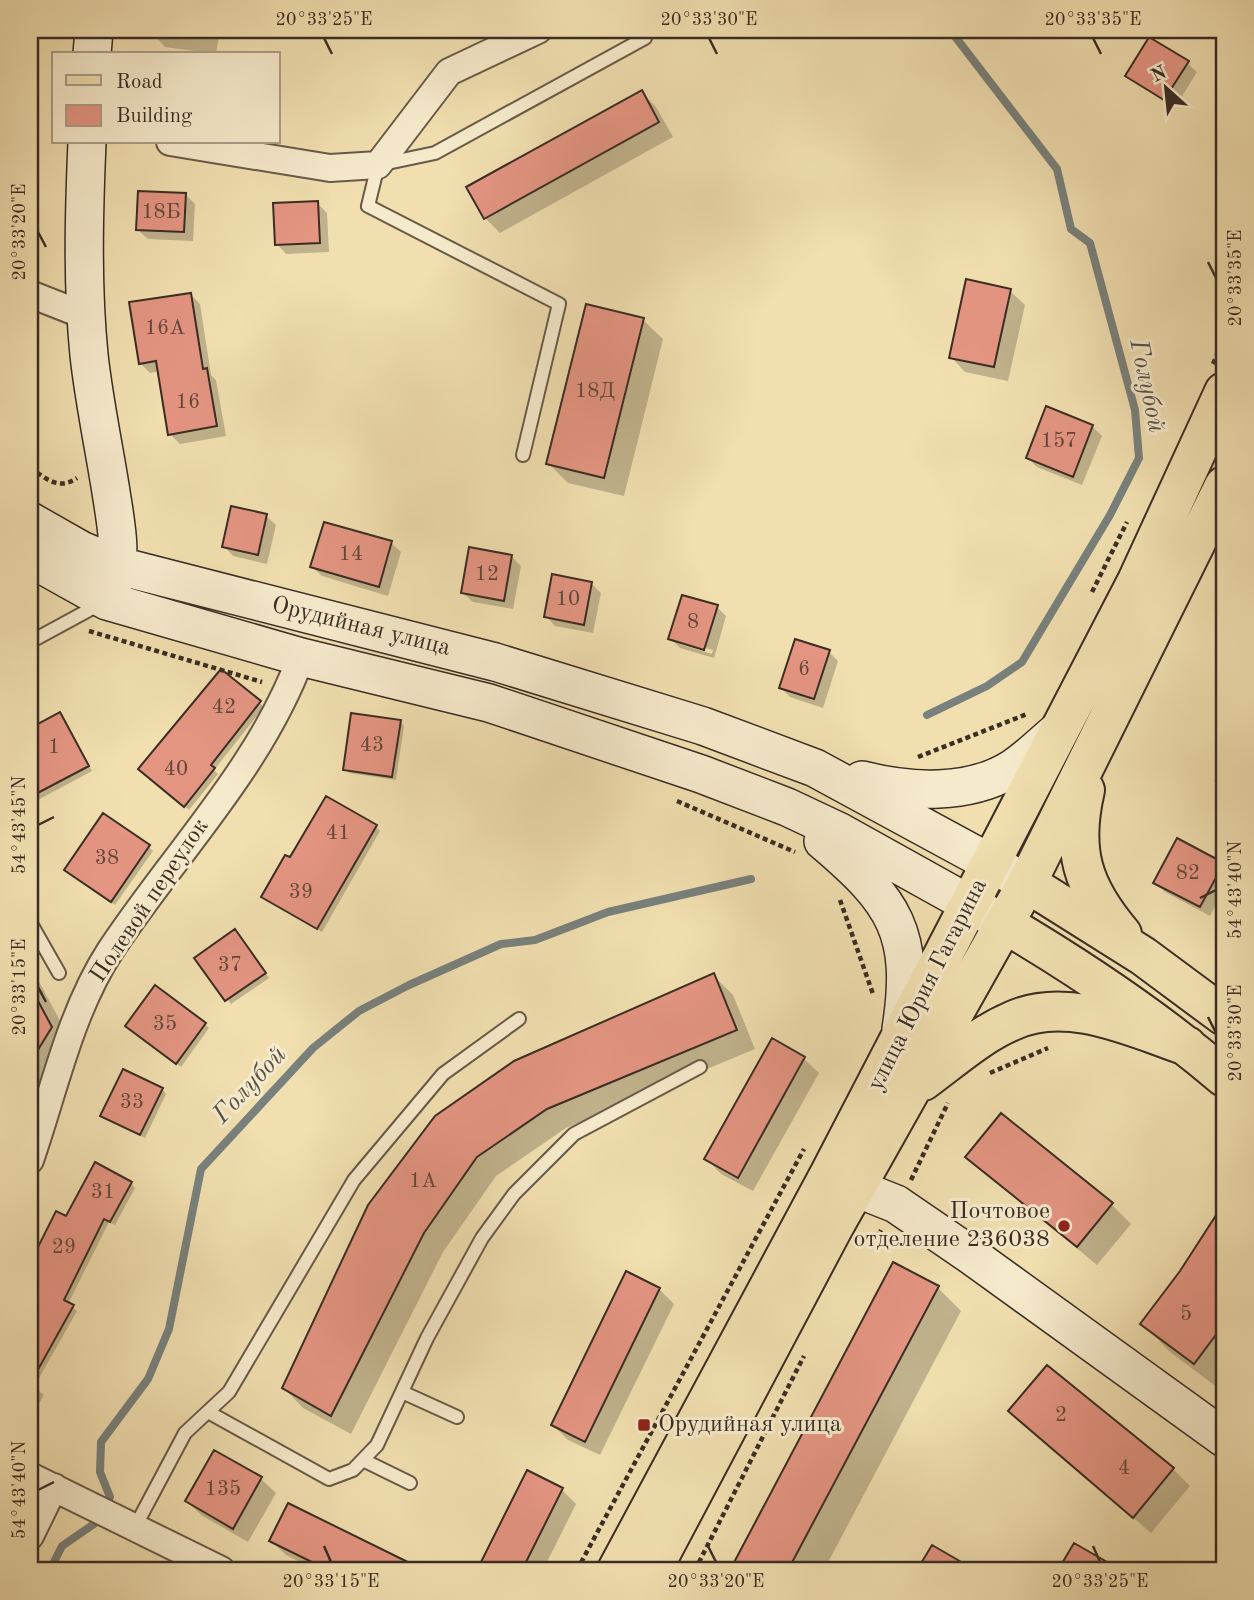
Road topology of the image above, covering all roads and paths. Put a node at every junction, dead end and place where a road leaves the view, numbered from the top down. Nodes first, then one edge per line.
1 (94, 30) edge
2 (538, 30) edge
3 (645, 38) dead end
4 (92, 52) edge
5 (87, 144) edge
6 (182, 144) edge
7 (378, 165) junction
8 (30, 294) edge
9 (86, 316) junction
10 (1224, 339) edge
11 (1219, 378) edge
12 (523, 455) dead end
13 (32, 469) edge
14 (85, 473) dead end
15 (30, 477) edge
16 (1223, 494) edge
17 (1131, 515) dead end
18 (30, 521) edge
19 (30, 558) edge
20 (119, 566) junction
21 (1090, 598) dead end
22 (107, 601) junction
23 (30, 642) edge
24 (301, 657) junction
25 (1044, 722) junction
26 (1096, 745) junction
27 (948, 746) dead end
28 (815, 768) junction
29 (675, 800) dead end
30 (787, 807) junction
31 (803, 856) dead end
32 (991, 863) junction
33 (1027, 883) junction
34 (837, 891) dead end
35 (969, 904) junction
36 (30, 922) edge
37 (1005, 924) junction
38 (1143, 956) junction
39 (59, 973) dead end
40 (876, 1004) dead end
41 (1224, 1016) edge
42 (520, 1019) dead end
43 (899, 1040) junction
44 (1187, 1046) junction
45 (1048, 1048) dead end
46 (700, 1067) dead end
47 (980, 1077) dead end
48 (1224, 1077) edge
49 (911, 1091) junction
50 (951, 1099) dead end
51 (808, 1141) dead end
52 (30, 1160) edge
53 (856, 1188) junction
54 (896, 1204) junction
55 (863, 1241) dead end
56 (809, 1347) dead end
57 (402, 1392) junction
58 (208, 1412) junction
59 (457, 1416) dead end
60 (1224, 1438) edge
61 (363, 1460) junction
62 (30, 1476) edge
63 (410, 1483) dead end
64 (54, 1487) junction
65 (129, 1524) junction
66 (30, 1536) edge
67 (188, 1563) edge
68 (221, 1570) edge
69 (577, 1570) edge
70 (617, 1570) edge
71 (652, 1570) edge
72 (695, 1570) edge

1 - 4 main road
2 - 7 street
3 - 7 lane
5 - 9 main road
6 - 7 street
7 - 12 lane
8 - 9 street
9 - 20 main road
10 - 11 path
11 - 25 main road, улица Юрия Гагарина
13 - 14 path
13 - 15 path
16 - 26 main road, улица Юрия Гагарина
17 - 21 path
18 - 20 main road, Орудийная улица
19 - 22 main road, Орудийная улица
20 - 22 main road
20 - 28 main road, Орудийная улица
22 - 23 lane
22 - 24 main road, Орудийная улица
24 - 30 main road, Орудийная улица
24 - 52 street, Полевой переулок
25 - 27 path
25 - 28 main road
25 - 32 main road, улица Юрия Гагарина
26 - 33 main road, улица Юрия Гагарина
26 - 38 main road
28 - 32 main road, Орудийная улица
29 - 31 path
30 - 35 main road, Орудийная улица
30 - 43 main road
32 - 33 main road, Орудийная улица
32 - 35 main road, улица Юрия Гагарина
33 - 37 main road, улица Юрия Гагарина
33 - 38 main road
34 - 40 path
35 - 37 main road, Орудийная улица
35 - 43 main road, улица Юрия Гагарина
36 - 39 lane
37 - 44 main road
37 - 49 main road, улица Юрия Гагарина
38 - 41 main road
42 - 58 lane
43 - 70 main road, улица Юрия Гагарина
44 - 48 main road
44 - 49 main road
45 - 47 path
46 - 57 lane
49 - 53 main road, улица Юрия Гагарина
50 - 54 path
51 - 69 path
53 - 54 main road
53 - 71 main road, улица Юрия Гагарина
54 - 55 path
54 - 60 main road
56 - 72 path
57 - 59 lane
57 - 61 lane
58 - 61 lane
58 - 65 lane
61 - 63 lane
62 - 64 street
64 - 65 street
64 - 66 street
65 - 67 street
67 - 68 street

